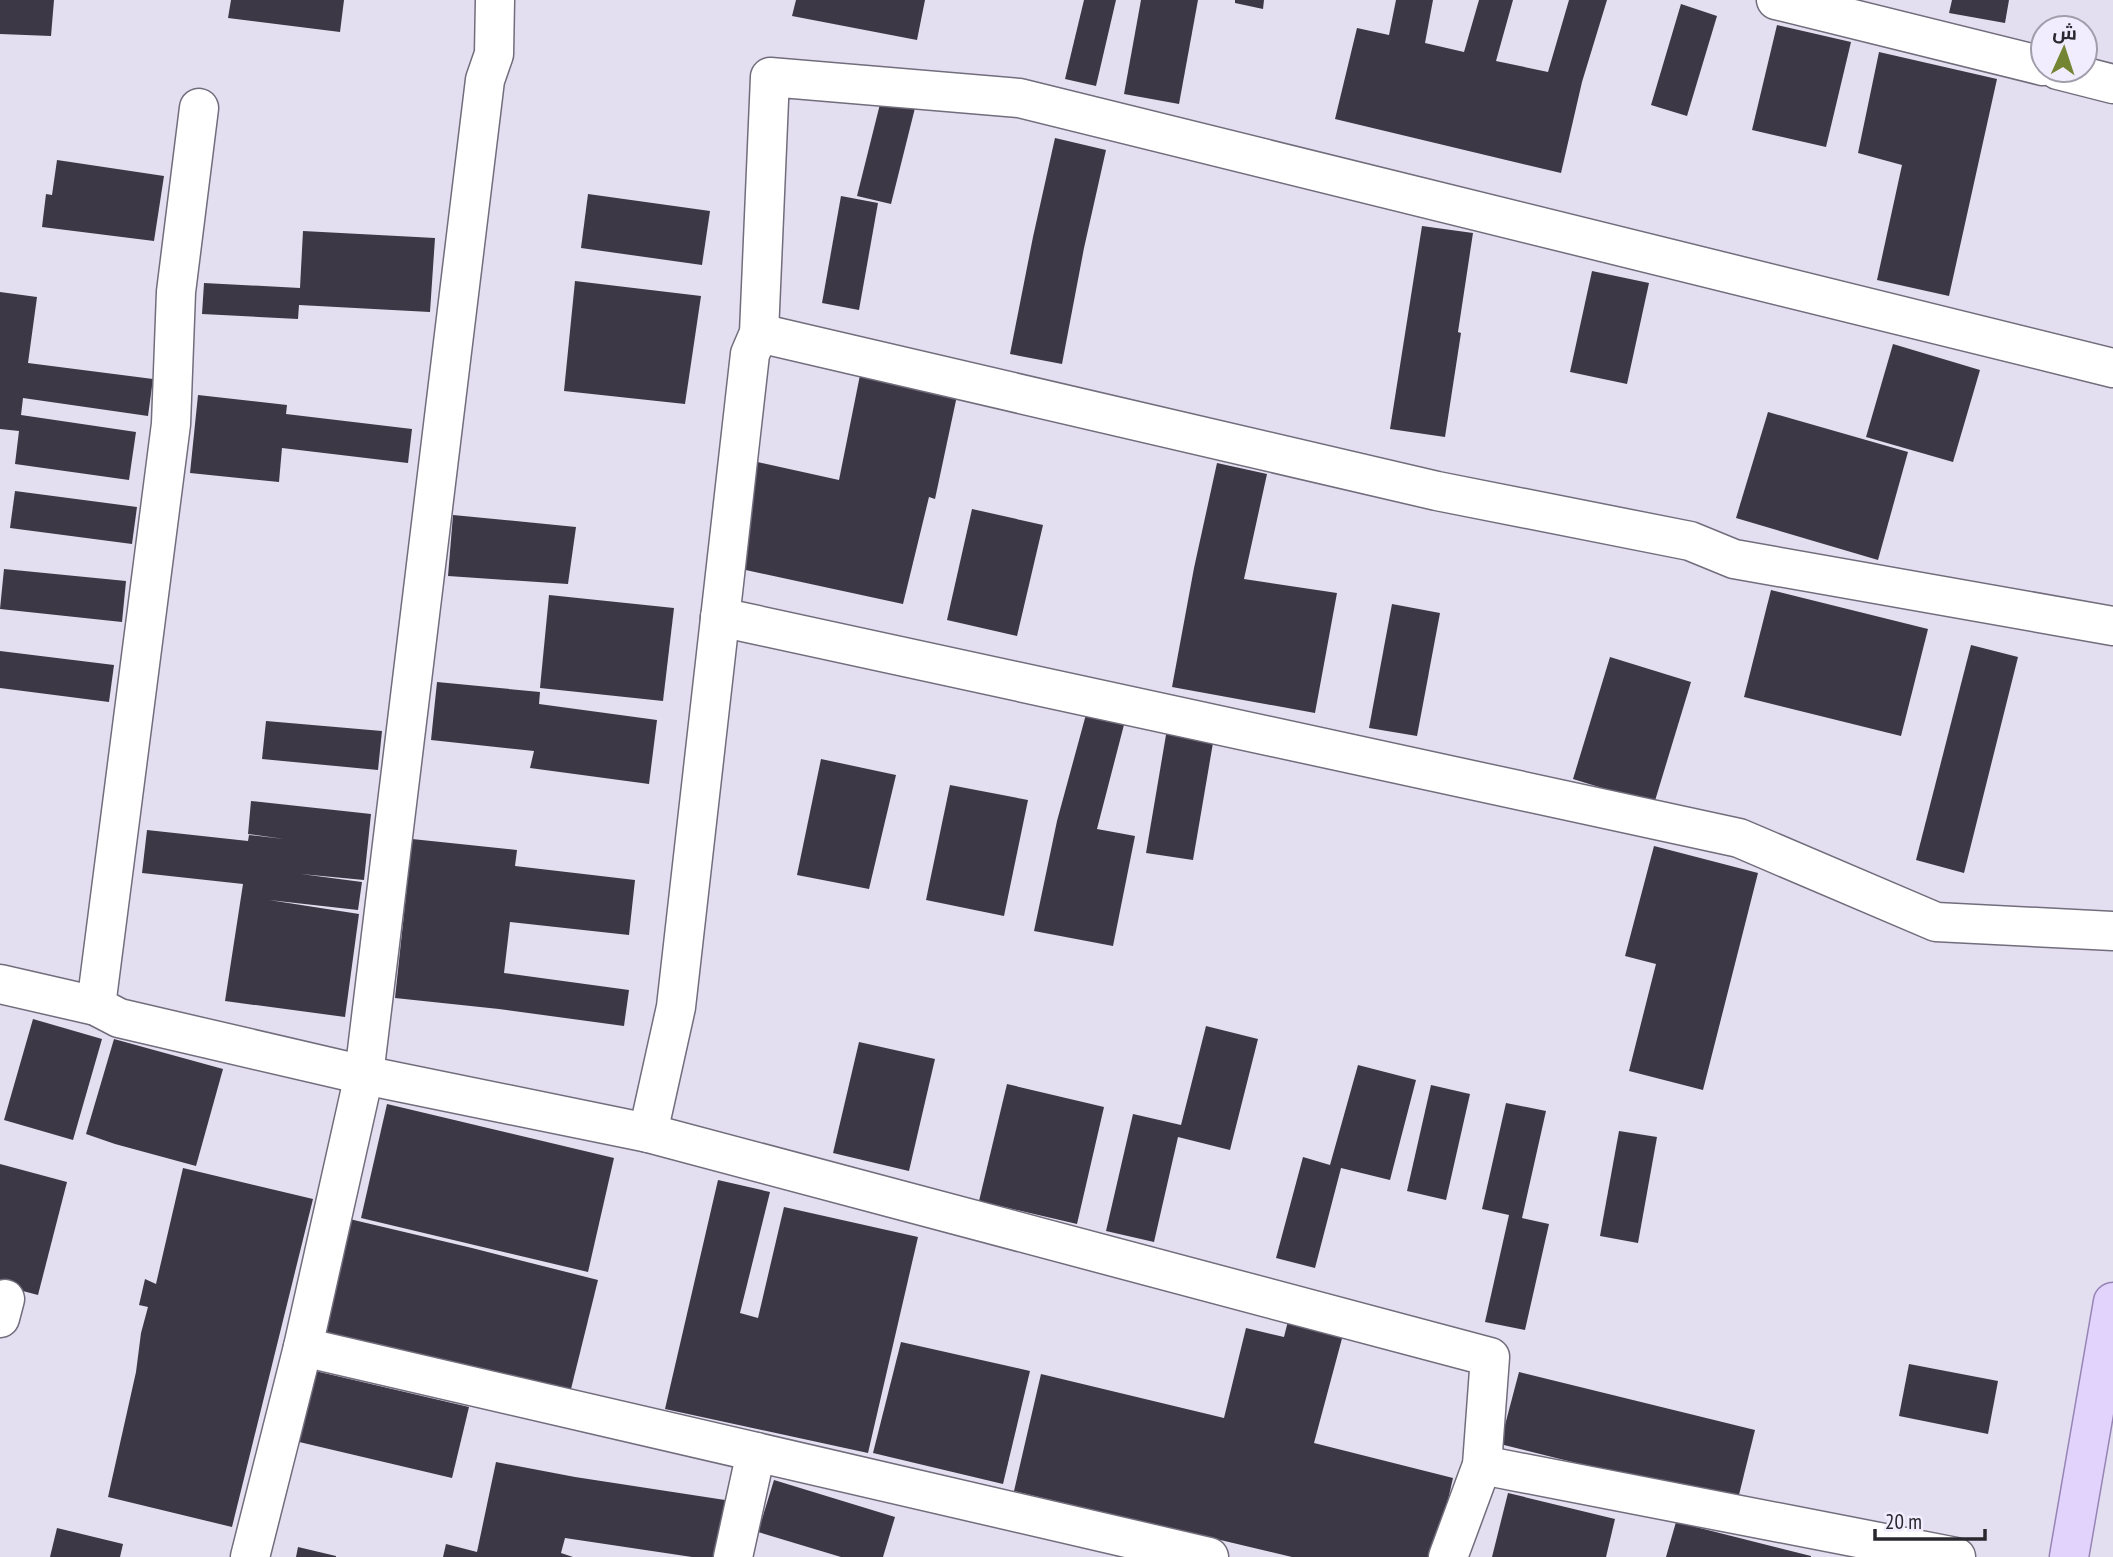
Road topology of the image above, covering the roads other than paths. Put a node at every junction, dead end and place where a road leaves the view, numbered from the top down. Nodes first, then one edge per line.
1 (495, 0) edge
2 (1776, 0) edge
3 (2029, 63) edge
4 (199, 108) dead end
5 (759, 333) junction
6 (2113, 368) edge
7 (720, 617) junction
8 (2113, 626) edge
9 (2113, 931) edge
10 (0, 984) edge
11 (96, 1006) junction
12 (364, 1075) junction
13 (648, 1133) junction
14 (2113, 1302) edge
15 (303, 1347) junction
16 (756, 1452) junction
17 (1482, 1465) junction
18 (250, 1557) edge
19 (733, 1557) edge
20 (1209, 1557) edge
21 (1448, 1557) edge
22 (1956, 1557) edge
23 (2069, 1557) edge

1 - 12 street
2 - 3 street
4 - 11 street
5 - 6 street
5 - 7 street
5 - 8 street
7 - 9 street
7 - 13 street
10 - 11 street
11 - 12 street
12 - 13 street
12 - 15 street
13 - 17 street
14 - 23 main road
15 - 16 street
15 - 18 street
16 - 19 street
16 - 20 street
17 - 21 street
17 - 22 street

